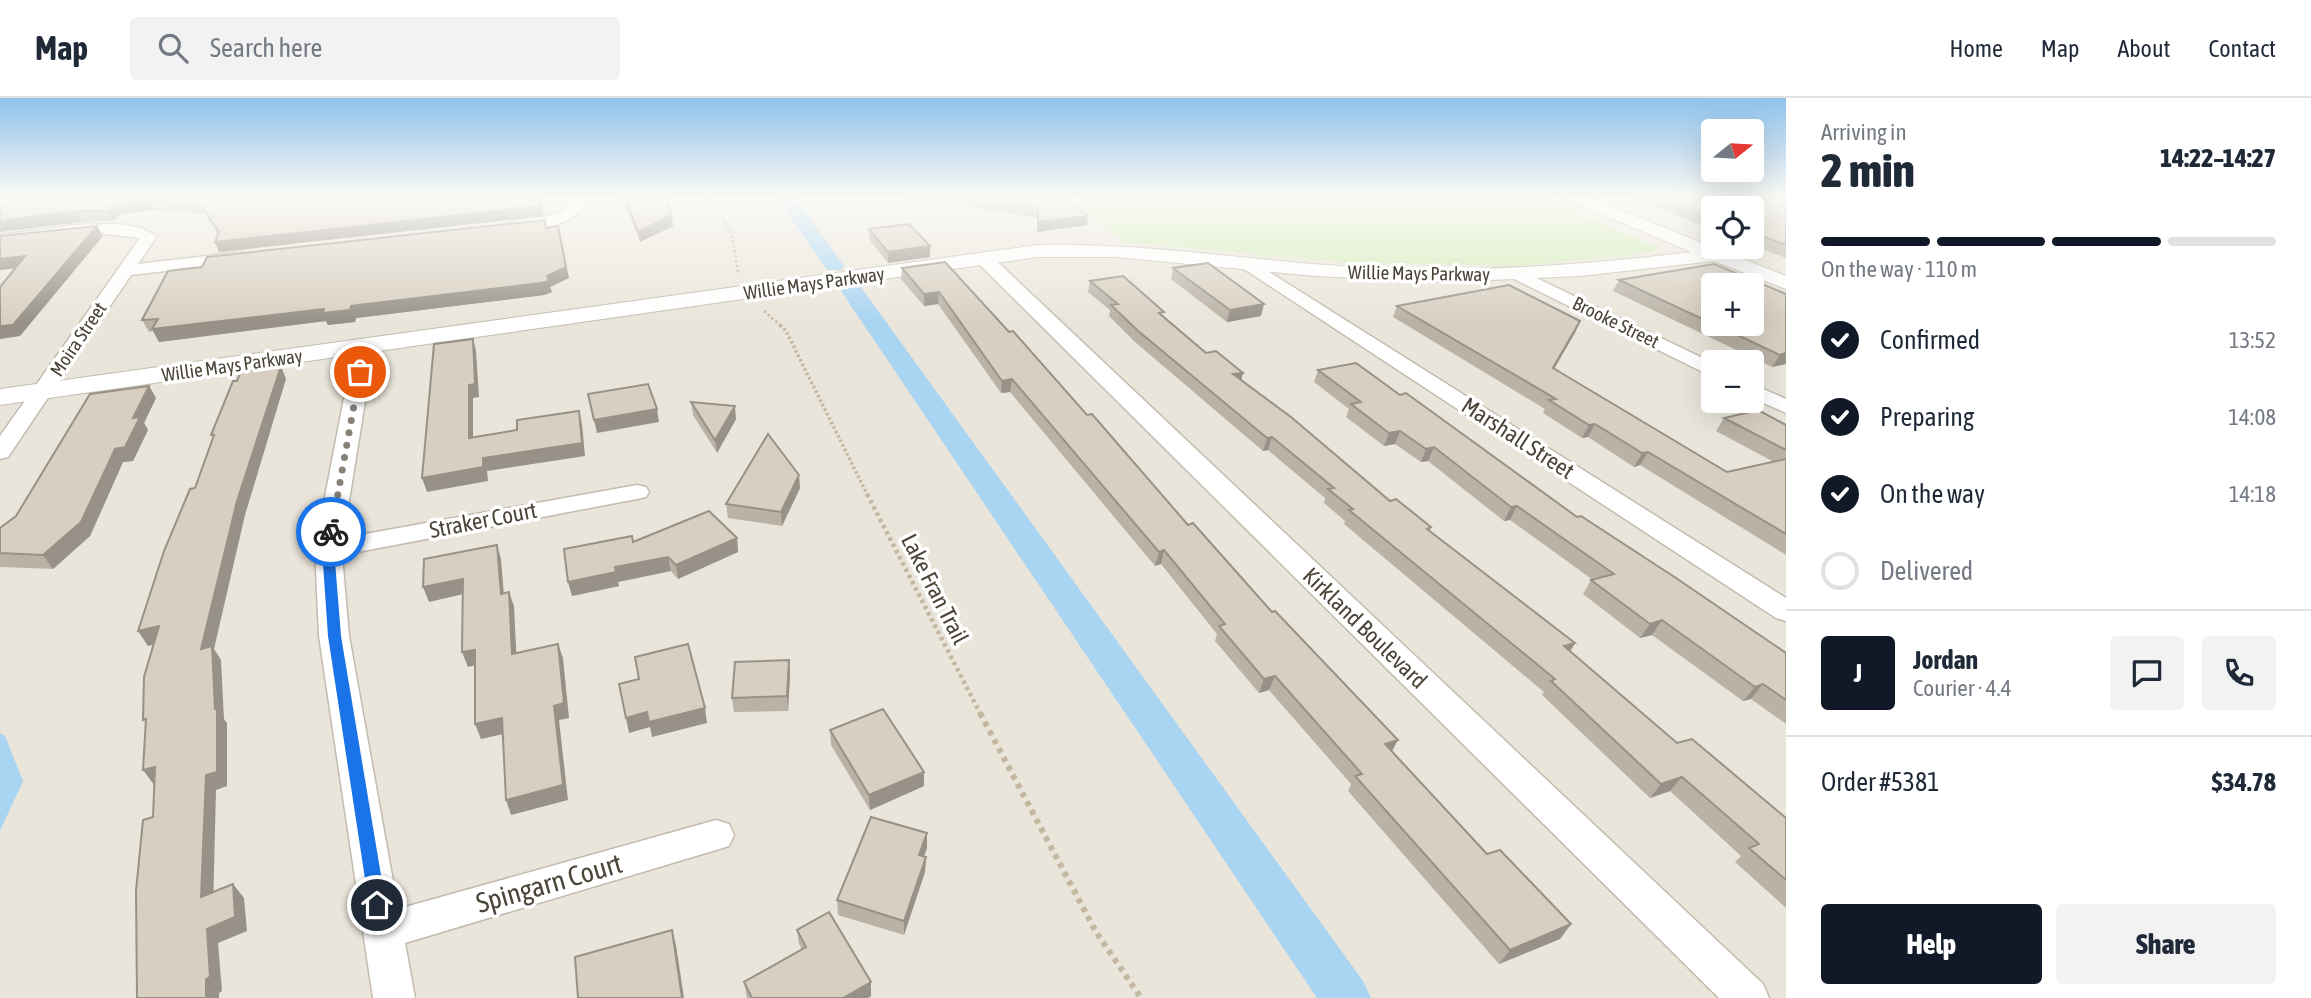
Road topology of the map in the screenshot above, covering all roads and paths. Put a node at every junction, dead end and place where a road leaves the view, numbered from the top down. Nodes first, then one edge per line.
1 (20, 238) edge
2 (148, 238) edge
3 (732, 238) edge
4 (1673, 238) edge
5 (0, 240) edge
6 (1701, 249) edge
7 (260, 255) edge
8 (1701, 257) edge
9 (983, 258) junction
10 (1725, 259) edge
11 (1250, 265) junction
12 (126, 270) junction
13 (1518, 274) junction
14 (1786, 283) edge
15 (750, 292) junction
16 (364, 346) junction
17 (1701, 365) edge
18 (43, 391) junction
19 (1764, 396) edge
20 (0, 397) edge
21 (1786, 407) edge
22 (0, 452) edge
23 (637, 492) dead end
24 (328, 549) junction
25 (1786, 611) edge
26 (716, 835) dead end
27 (382, 932) junction
28 (394, 998) edge
29 (1141, 998) edge
30 (1748, 998) edge

1 - 5 street
2 - 12 street, Moira Street
3 - 15 path, Lake Fran Trail
4 - 6 street
7 - 12 street
8 - 13 street, Willie Mays Parkway
9 - 11 street, Willie Mays Parkway
9 - 15 street, Willie Mays Parkway
9 - 30 street, Kirkland Boulevard
10 - 14 street
11 - 13 street, Willie Mays Parkway
11 - 25 street, Marshall Street
12 - 18 street, Moira Street
13 - 17 street, Brooke Street
15 - 16 street, Willie Mays Parkway
15 - 29 path, Lake Fran Trail
16 - 18 street, Willie Mays Parkway
16 - 24 street
18 - 20 street, Willie Mays Parkway
18 - 22 street, Moira Street
19 - 21 street
23 - 24 street, Straker Court
24 - 27 street
26 - 27 street, Spingarn Court
27 - 28 street

